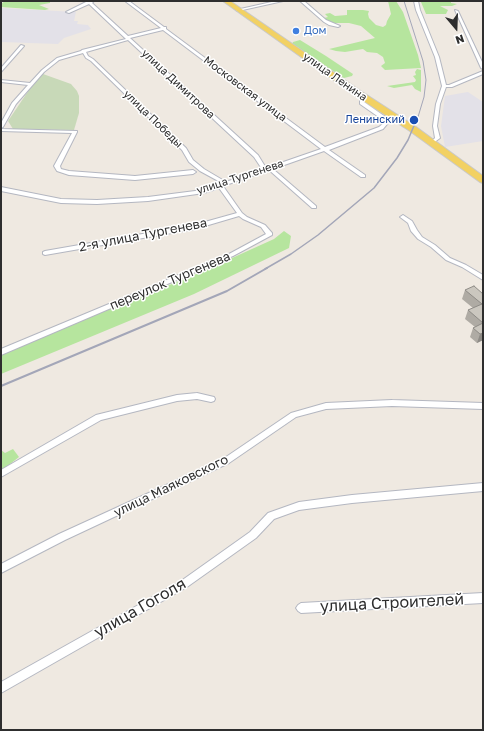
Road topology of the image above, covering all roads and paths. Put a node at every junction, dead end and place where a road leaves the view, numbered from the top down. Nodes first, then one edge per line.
1 (128, 1) edge
2 (226, 1) edge
3 (281, 1) edge
4 (302, 1) edge
5 (416, 1) edge
6 (91, 2) edge
7 (238, 10) junction
8 (456, 11) dead end
9 (68, 12) dead end
10 (338, 26) dead end
11 (166, 28) junction
12 (128, 38) junction
13 (22, 46) dead end
14 (83, 51) junction
15 (483, 68) edge
16 (1, 71) edge
17 (483, 72) edge
18 (1, 81) edge
19 (30, 84) junction
20 (444, 86) junction
21 (364, 97) junction
22 (1, 127) edge
23 (1, 130) edge
24 (432, 143) junction
25 (326, 149) junction
26 (267, 169) junction
27 (192, 172) dead end
28 (363, 176) dead end
29 (483, 180) edge
30 (223, 184) junction
31 (1, 189) edge
32 (314, 207) dead end
33 (240, 214) junction
34 (403, 217) dead end
35 (45, 253) dead end
36 (483, 278) edge
37 (1, 352) edge
38 (211, 399) dead end
39 (483, 406) edge
40 (1, 474) edge
41 (483, 487) edge
42 (1, 569) edge
43 (483, 598) edge
44 (301, 608) dead end
45 (1, 688) edge

1 - 11 street, Московская улица
2 - 7 main road, улица Ленина
3 - 7 street
4 - 10 street
5 - 20 street
6 - 9 street
6 - 12 street, улица Димитрова
7 - 21 main road, улица Ленина
8 - 15 street
11 - 12 street
11 - 25 street, Московская улица
12 - 14 street
12 - 26 street, улица Димитрова
13 - 16 street
14 - 19 street
14 - 30 street, улица Победы
17 - 20 street
18 - 19 street
19 - 22 street
20 - 24 street
21 - 24 main road, улица Ленина
21 - 25 street, улица Тургенева
23 - 27 street
24 - 29 main road, улица Ленина
25 - 26 street, улица Тургенева
25 - 28 street, Московская улица
26 - 30 street, улица Тургенева
26 - 32 street, улица Димитрова
30 - 31 street, улица Тургенева
30 - 33 street, переулок Тургенева
33 - 35 street, 2-я улица Тургенева
33 - 37 street, переулок Тургенева
34 - 36 street
38 - 40 street
39 - 42 street, улица Маяковского
41 - 45 street, улица Гоголя
43 - 44 street, улица Строителей

